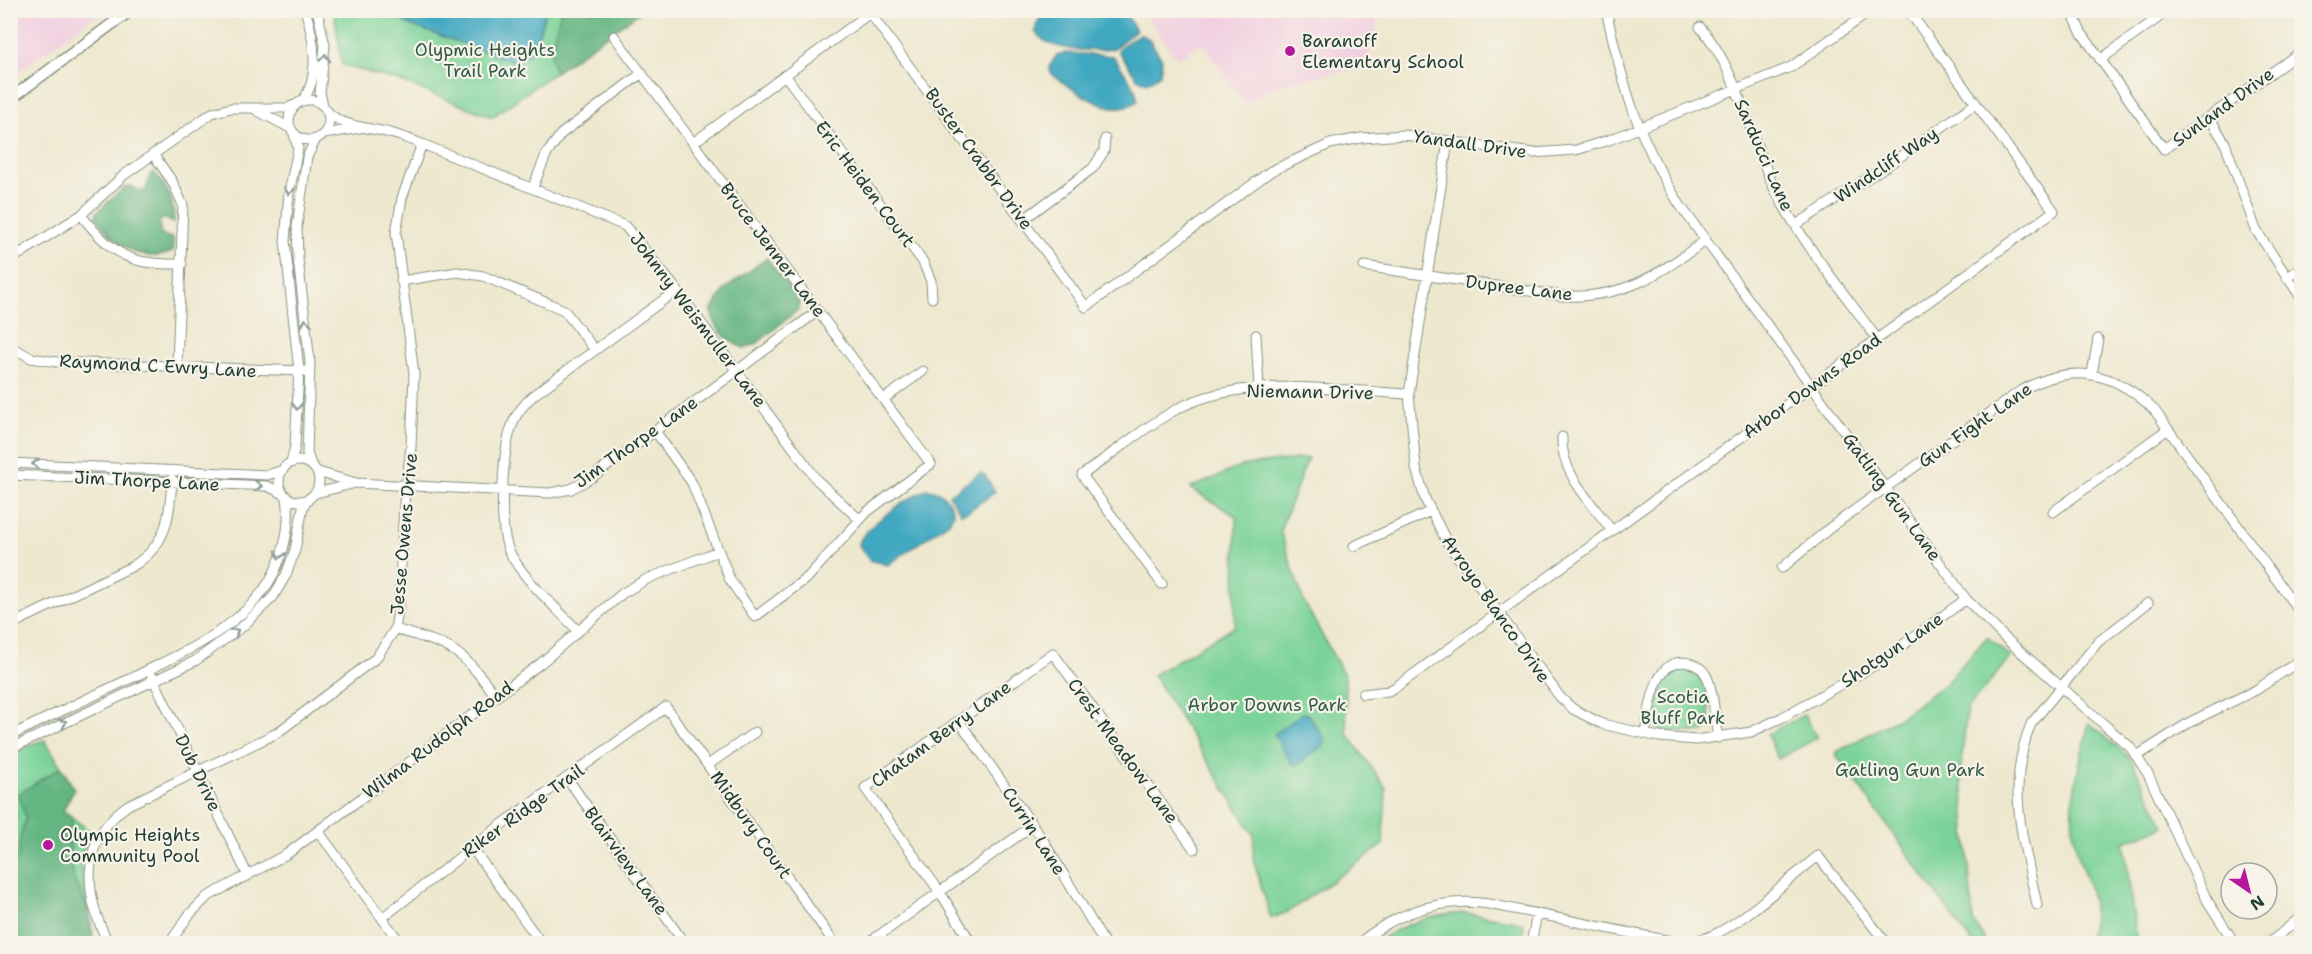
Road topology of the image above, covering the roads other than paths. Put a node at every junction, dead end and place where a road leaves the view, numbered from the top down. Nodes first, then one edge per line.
1 (131, 10) edge
2 (304, 10) edge
3 (318, 10) edge
4 (1511, 10) edge
5 (1543, 10) edge
6 (1606, 10) edge
7 (1872, 10) edge
8 (1908, 10) edge
9 (2071, 10) edge
10 (2169, 10) edge
11 (1700, 27) dead end
12 (614, 36) dead end
13 (2301, 51) edge
14 (2100, 60) junction
15 (642, 73) junction
16 (785, 75) junction
17 (1734, 89) junction
18 (10, 99) edge
19 (298, 103) junction
20 (1976, 103) junction
21 (326, 108) junction
22 (256, 110) junction
23 (2209, 117) junction
24 (360, 128) junction
25 (1638, 128) junction
26 (292, 131) junction
27 (320, 136) junction
28 (1105, 139) dead end
29 (1448, 141) junction
30 (693, 143) junction
31 (422, 144) junction
32 (153, 154) junction
33 (533, 187) junction
34 (81, 215) junction
35 (1023, 220) junction
36 (1796, 225) junction
37 (1706, 240) junction
38 (10, 260) edge
39 (183, 264) junction
40 (1364, 266) dead end
41 (2301, 267) edge
42 (1426, 276) junction
43 (2287, 278) junction
44 (401, 281) junction
45 (677, 290) junction
46 (932, 298) dead end
47 (2301, 299) edge
48 (1086, 307) joint
49 (818, 311) junction
50 (1256, 335) dead end
51 (1877, 339) junction
52 (2098, 339) dead end
53 (10, 346) edge
54 (595, 350) junction
55 (177, 366) junction
56 (299, 371) junction
57 (310, 371) junction
58 (736, 371) junction
59 (923, 371) dead end
60 (2092, 374) junction
61 (1811, 387) junction
62 (1259, 388) junction
63 (1409, 394) junction
64 (884, 399) junction
65 (2168, 429) junction
66 (655, 431) junction
67 (1562, 437) dead end
68 (10, 463) edge
69 (291, 463) junction
70 (311, 465) junction
71 (283, 470) junction
72 (173, 471) junction
73 (318, 472) junction
74 (10, 475) edge
75 (172, 483) junction
76 (356, 483) junction
77 (405, 485) junction
78 (1885, 488) junction
79 (504, 491) junction
80 (316, 493) junction
81 (285, 495) junction
82 (308, 500) junction
83 (1431, 511) junction
84 (2054, 512) dead end
85 (860, 520) junction
86 (1612, 531) junction
87 (1354, 546) dead end
88 (718, 551) junction
89 (1782, 568) dead end
90 (1162, 584) dead end
91 (2301, 590) edge
92 (2290, 599) junction
93 (1966, 600) junction
94 (2148, 603) dead end
95 (1498, 613) junction
96 (2301, 615) edge
97 (10, 625) edge
98 (395, 629) junction
99 (578, 631) junction
100 (1053, 653) joint
101 (2301, 659) edge
102 (149, 669) junction
103 (154, 680) junction
104 (2061, 685) junction
105 (1363, 694) dead end
106 (496, 696) junction
107 (1817, 697) joint
108 (666, 707) joint
109 (959, 721) junction
110 (755, 732) dead end
111 (1646, 734) junction
112 (10, 736) edge
113 (1718, 738) junction
114 (10, 749) edge
115 (2137, 756) junction
116 (708, 765) junction
117 (198, 771) junction
118 (567, 778) junction
119 (1033, 825) junction
120 (318, 831) junction
121 (472, 848) junction
122 (1194, 849) dead end
123 (248, 876) junction
124 (940, 891) junction
125 (2037, 905) dead end
126 (1537, 914) junction
127 (2301, 916) edge
128 (382, 918) junction
129 (109, 944) edge
130 (169, 944) edge
131 (400, 944) edge
132 (542, 944) edge
133 (685, 944) edge
134 (835, 944) edge
135 (867, 944) edge
136 (972, 944) edge
137 (1105, 944) edge
138 (1358, 944) edge
139 (1531, 944) edge
140 (1887, 944) edge
141 (2235, 944) edge
142 (2268, 944) edge

1 - 18 street
2 - 19 street
21 -> 3 street
4 - 5 street
6 - 25 street, Gatling Gun Lane
7 - 17 street, Yandall Drive
8 - 20 street, Arbor Downs Road
9 - 14 street, Sunland Drive
10 - 14 street
11 - 17 street, Sarducci Lane
12 - 15 street, Bruce Jenner Lane
13 - 23 street, Sunland Drive
14 - 23 street, Sunland Drive
15 - 30 street, Bruce Jenner Lane
15 - 33 street
16 - 30 street
16 - 35 street, Buster Crabbr Drive
16 - 46 street, Eric Heiden Court
17 - 25 street, Yandall Drive
17 - 36 street, Sarducci Lane
19 - 21 street
19 - 22 street
19 - 26 street
20 - 36 street, Windcliff Way
20 - 51 street, Arbor Downs Road
21 - 24 street, Johnny Weismuller Lane
21 - 27 street
22 - 26 street
22 - 32 street
23 - 43 street
24 - 27 street, Johnny Weismuller Lane
24 - 31 street, Johnny Weismuller Lane
25 - 29 street, Yandall Drive
25 - 37 street, Gatling Gun Lane
26 - 27 street
26 -> 56 street
57 -> 27 street
28 - 35 street
29 - 42 street, Arroyo Blanco Drive
29 - 48 street, Yandall Drive
30 - 49 street, Bruce Jenner Lane
31 - 33 street, Johnny Weismuller Lane
31 - 44 street, Jesse Owens Drive
32 - 34 street
32 - 39 street
33 - 45 street, Johnny Weismuller Lane
34 - 38 street
34 - 39 street
35 - 48 street, Buster Crabbr Drive
36 - 51 street, Sarducci Lane
37 - 42 street, Dupree Lane
37 - 61 street, Gatling Gun Lane
39 - 55 street
40 - 42 street, Dupree Lane
41 - 43 street
42 - 63 street, Arroyo Blanco Drive
43 - 47 street
44 - 54 street
44 - 77 street, Jesse Owens Drive
45 - 54 street
45 - 58 street, Johnny Weismuller Lane
49 - 58 street, Jim Thorpe Lane
49 - 64 street, Bruce Jenner Lane
50 - 62 street
51 - 61 street, Arbor Downs Road
52 - 60 street
53 - 55 street, Raymond C Ewry Lane
54 - 79 street
55 - 56 street, Raymond C Ewry Lane
56 - 57 street, Raymond C Ewry Lane
56 -> 69 street
57 - 70 street
58 - 66 street, Jim Thorpe Lane
58 - 85 street, Johnny Weismuller Lane
59 - 64 street
60 - 65 street, Gun Fight Lane
60 - 78 street, Gun Fight Lane
61 - 78 street, Gatling Gun Lane
61 - 86 street, Arbor Downs Road
62 - 63 street, Niemann Drive
62 - 90 street, Niemann Drive
63 - 83 street, Arroyo Blanco Drive
64 - 85 street, Bruce Jenner Lane
65 - 84 street
65 - 92 street, Gun Fight Lane
66 - 79 street, Jim Thorpe Lane
66 - 88 street
67 - 86 street
72 -> 68 street, Jim Thorpe Lane
69 - 70 street
69 - 71 street
70 - 73 street
71 - 72 street, Jim Thorpe Lane
71 - 81 street
72 - 75 street
73 - 76 street, Jim Thorpe Lane
73 - 80 street
74 - 75 street, Jim Thorpe Lane
75 -> 81 street, Jim Thorpe Lane
75 - 97 street
76 - 77 street, Jim Thorpe Lane
76 - 80 street, Jim Thorpe Lane
77 - 79 street, Jim Thorpe Lane
77 - 98 street, Jesse Owens Drive
78 - 89 street, Gun Fight Lane
78 - 93 street, Gatling Gun Lane
79 - 99 street
80 - 82 street
81 - 82 street
81 -> 102 street
103 -> 82 street
83 - 87 street
83 - 95 street, Arroyo Blanco Drive
85 - 88 street
86 - 95 street, Arbor Downs Road
88 - 99 street, Wilma Rudolph Road
91 - 92 street
92 - 96 street, Gun Fight Lane
93 - 104 street, Gatling Gun Lane
93 - 107 street, Shotgun Lane
94 - 104 street
95 - 105 street, Arbor Downs Road
95 - 111 street, Arroyo Blanco Drive
98 - 106 street
98 - 117 street, Jesse Owens Drive
99 - 106 street, Wilma Rudolph Road
100 - 109 street, Chatam Berry Lane
100 - 122 street, Crest Meadow Lane
101 - 115 street
102 - 103 street, Dub Drive
102 - 112 street
114 -> 103 street
103 - 117 street, Dub Drive
104 - 115 street, Gatling Gun Lane
104 - 125 street
106 - 120 street, Wilma Rudolph Road
107 - 113 street, Arroyo Blanco Drive
108 - 116 street, Midbury Court
108 - 118 street, Riker Ridge Trail
109 - 119 street, Currin Lane
109 - 124 street, Chatam Berry Lane
110 - 116 street
111 - 113 street, Arroyo Blanco Drive
111 - 113 street
115 - 141 street, Gatling Gun Lane
116 - 134 street, Midbury Court
117 - 123 street, Dub Drive
117 - 129 street, Jesse Owens Drive
118 - 121 street, Riker Ridge Trail
118 - 133 street, Blairview Lane
119 - 124 street
119 - 137 street, Currin Lane
120 - 123 street, Wilma Rudolph Road
120 - 128 street
121 - 128 street, Riker Ridge Trail
121 - 132 street
123 - 130 street, Wilma Rudolph Road
124 - 135 street
124 - 136 street, Chatam Berry Lane
126 - 138 street
126 - 139 street
126 - 140 street
127 - 142 street
128 - 131 street

